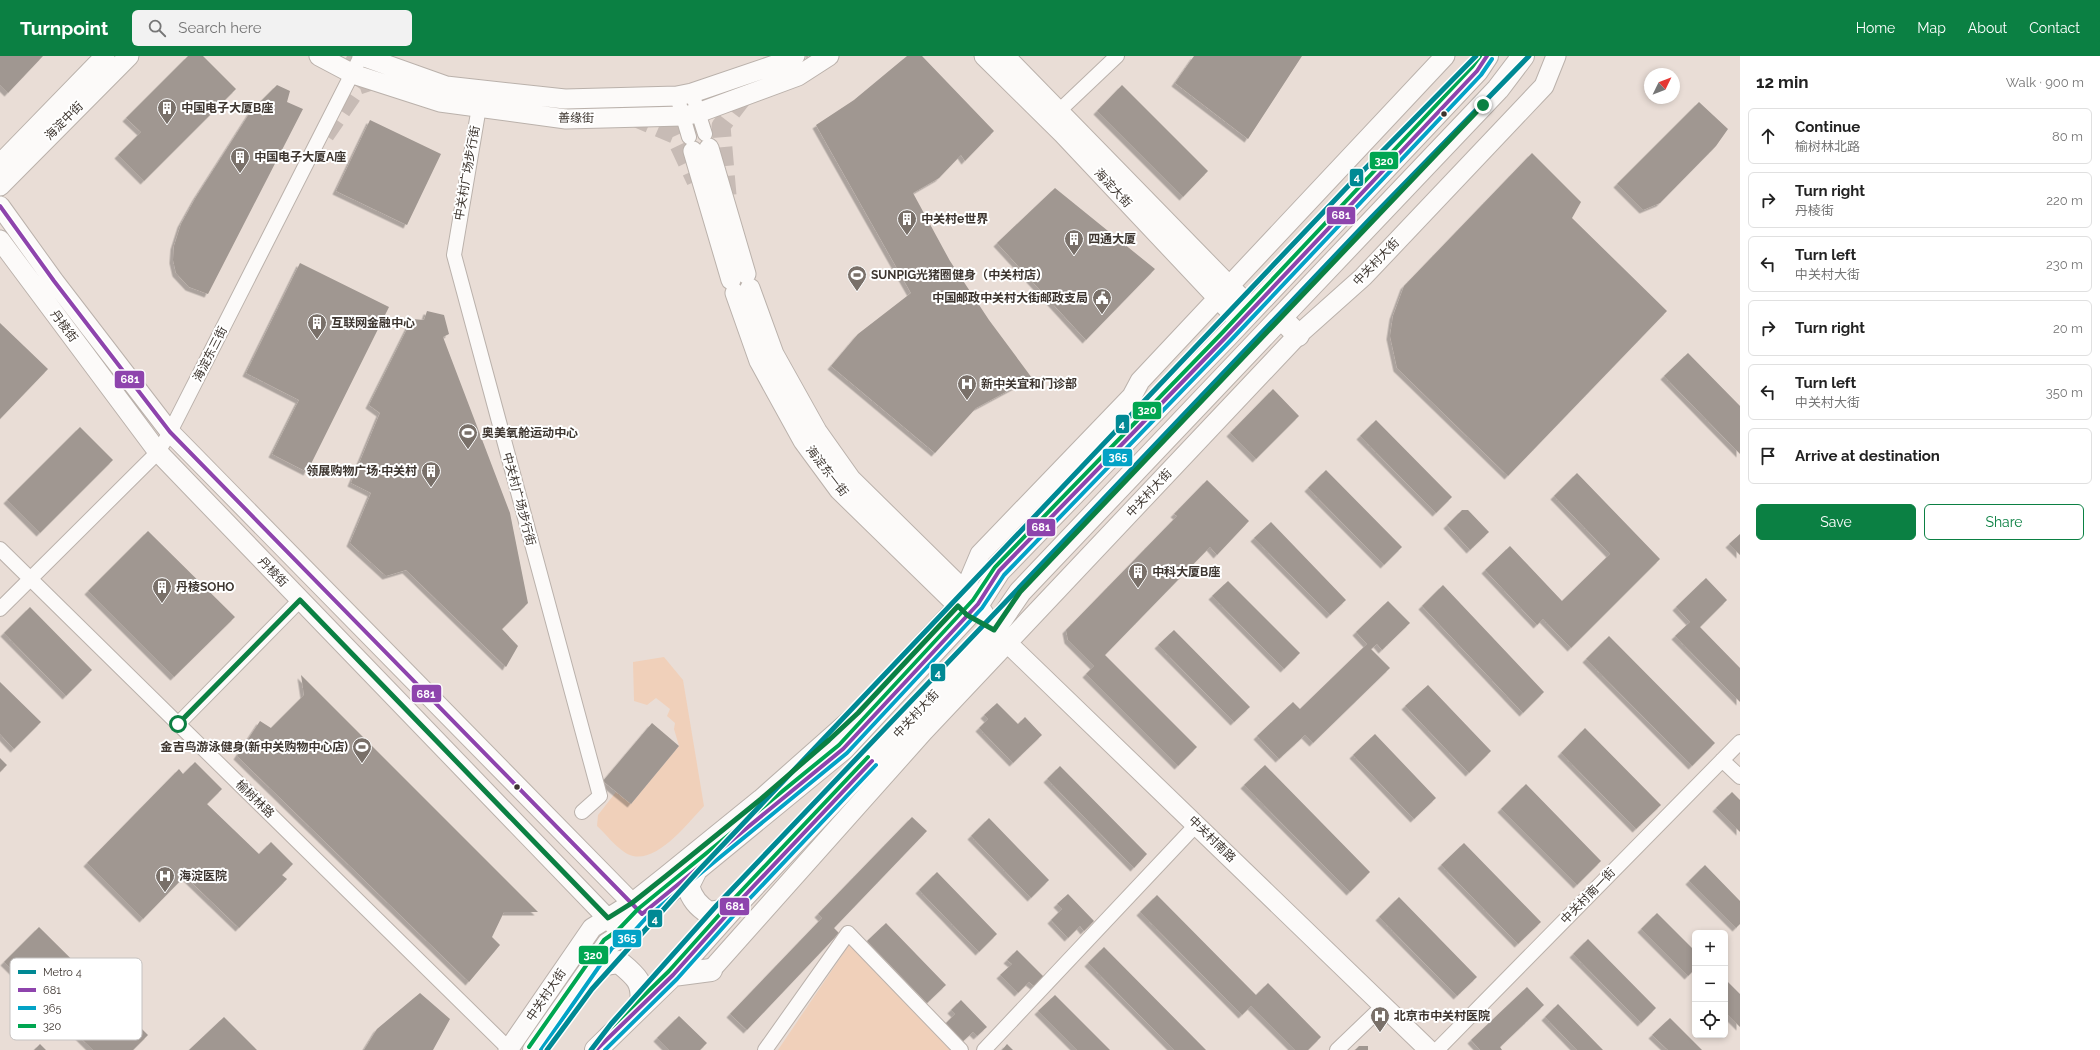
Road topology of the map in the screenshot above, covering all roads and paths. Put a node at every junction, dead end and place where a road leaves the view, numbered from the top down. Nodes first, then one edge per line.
1 (105, 56) edge
2 (129, 56) edge
3 (320, 56) edge
4 (362, 56) edge
5 (795, 56) tunnel mouth
6 (829, 56) edge
7 (984, 56) edge
8 (1005, 56) edge
9 (1117, 56) edge
10 (1445, 56) edge
11 (1487, 56) edge
12 (1523, 56) edge
13 (1556, 56) edge
14 (353, 74) junction
15 (684, 94) junction
16 (479, 107) junction
17 (1060, 110) junction
18 (691, 114) junction
19 (1063, 134) junction
20 (699, 142) joint
21 (0, 164) edge
22 (0, 186) edge
23 (0, 206) edge
24 (0, 240) edge
25 (1224, 292) junction
26 (1246, 316) junction
27 (1281, 318) junction
28 (1298, 335) junction
29 (170, 432) junction
30 (158, 452) junction
31 (0, 549) edge
32 (31, 579) junction
33 (300, 600) junction
34 (967, 604) junction
35 (0, 609) edge
36 (1001, 636) junction
37 (178, 724) junction
38 (1740, 742) edge
39 (1722, 760) junction
40 (1740, 777) edge
41 (582, 812) dead end
42 (1197, 824) junction
43 (695, 872) junction
44 (637, 909) junction
45 (732, 909) junction
46 (608, 918) junction
47 (622, 935) junction
48 (594, 966) junction
49 (711, 970) joint
50 (673, 975) junction
51 (641, 1005) junction
52 (1384, 1005) junction
53 (509, 1049) edge
54 (534, 1050) edge
55 (596, 1050) edge
56 (766, 1050) edge
57 (961, 1050) edge
58 (984, 1050) edge
59 (1337, 1050) edge
60 (1430, 1050) edge
61 (1437, 1050) edge

1 - 21 main road, 海淀中街
2 - 22 main road, 海淀中街
3 - 14 main road, 善缘街
4 - 14 street, 海淀东三街
4 - 15 main road, 善缘街
5 - 15 main road, 善缘街
6 - 18 main road, 善缘街
7 - 19 main road, 海淀大街
8 - 17 main road, 海淀大街
9 - 17 street
10 - 25 main road
11 - 26 main road, 中关村大街
12 - 27 main road, 中关村大街
13 - 28 main road, 中关村大街
14 - 16 main road, 善缘街
14 - 29 street, 海淀东三街
15 - 18 street, 海淀东一街
16 - 18 main road, 善缘街
16 - 41 street, 中关村广场步行街
17 - 19 street
17 - 25 main road, 海淀大街
18 - 20 street, 海淀东一街
19 - 25 main road, 海淀大街
20 - 34 main road, 海淀东一街
23 - 29 main road, 丹棱街
24 - 30 main road, 丹棱街
25 - 26 main road, 海淀大街
25 - 34 main road
26 - 34 main road, 中关村大街
27 - 28 main road
27 - 36 main road, 中关村大街
28 - 36 main road, 中关村大街
29 - 30 street, 海淀东三街
29 - 44 main road, 丹棱街
30 - 32 street, 海淀东三街
30 - 33 main road, 丹棱街
31 - 32 street, 榆树林路
32 - 35 street, 海淀东三街
32 - 37 street, 榆树林路
33 - 37 street
33 - 46 main road, 丹棱街
34 - 36 main road, 海淀东一街
34 - 43 main road, 中关村大街
34 - 44 main road, 中关村大街
36 - 42 main road, 中关村南路
36 - 45 main road, 中关村大街
36 - 49 main road, 中关村大街
37 - 53 street, 榆树林路
38 - 39 street, 中关村南一街
39 - 40 street
39 - 61 street, 中关村南一街
42 - 52 main road, 中关村南路
42 - 58 street
43 - 44 main road, 中关村大街
43 - 45 main road
44 - 46 main road, 中关村大街
44 - 47 main road, 中关村大街
45 - 50 main road, 中关村大街
46 - 47 main road, 丹棱街
46 - 53 main road, 中关村大街
47 - 48 main road, 中关村大街
48 - 51 main road
48 - 54 main road, 中关村大街
49 - 50 main road
50 - 51 main road, 中关村大街
51 - 55 main road, 中关村大街
52 - 59 street
52 - 60 main road, 中关村南路
56 - 57 street

